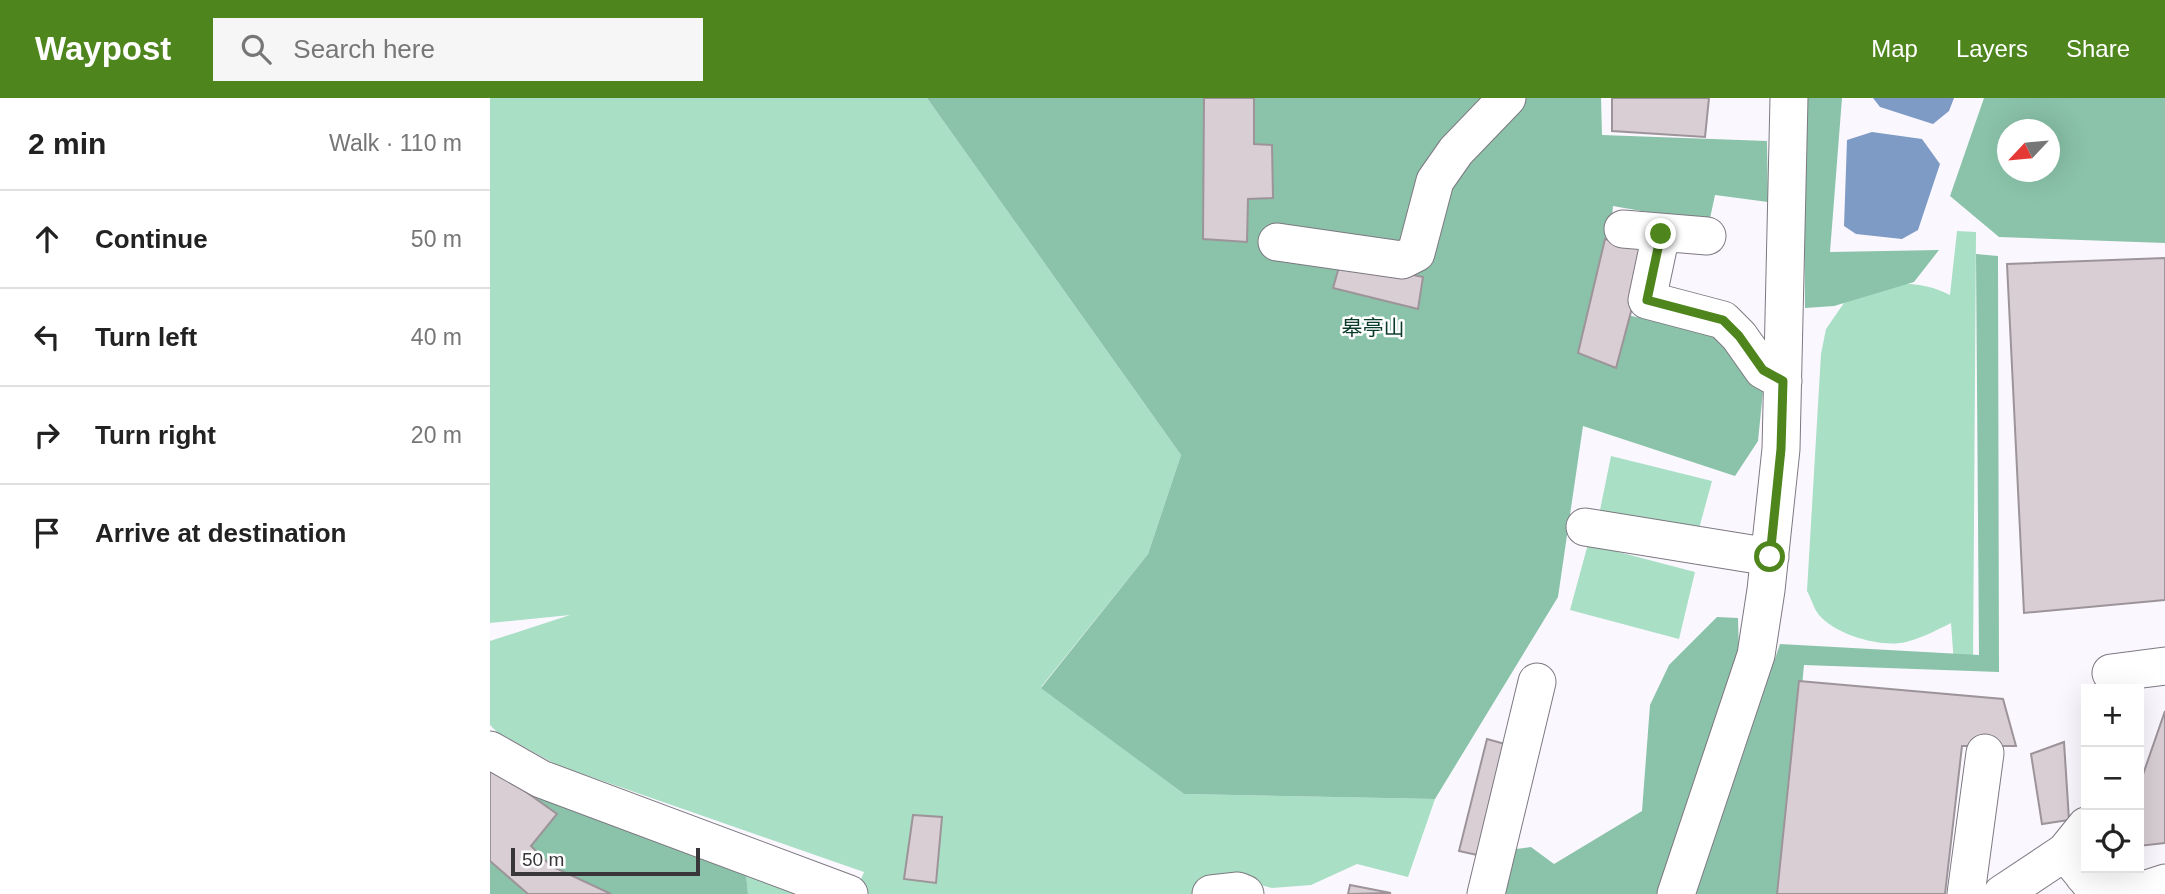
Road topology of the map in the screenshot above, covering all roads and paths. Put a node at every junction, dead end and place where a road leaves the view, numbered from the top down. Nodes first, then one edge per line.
1 (1507, 98) edge
2 (1789, 98) edge
3 (1623, 229) dead end
4 (1661, 234) junction
5 (1707, 236) dead end
6 (1278, 242) dead end
7 (1783, 381) junction
8 (1585, 527) dead end
9 (1770, 557) junction
10 (2165, 666) edge
11 (2111, 669) edge
12 (1537, 682) dead end
13 (490, 750) edge
14 (1985, 753) dead end
15 (2165, 858) edge
16 (2081, 863) edge
17 (2144, 863) edge
18 (2165, 883) edge
19 (849, 894) edge
20 (1211, 894) edge
21 (1245, 894) edge
22 (1486, 894) edge
23 (1676, 894) edge
24 (1966, 894) edge
25 (2002, 894) edge
26 (2131, 894) edge

1 - 6 street
2 - 7 street
3 - 4 street
4 - 5 street
4 - 7 street
7 - 9 street
8 - 9 street
9 - 23 street
10 - 11 street
12 - 22 street
13 - 19 street
14 - 24 street
15 - 17 street
16 - 25 street
18 - 26 street
20 - 21 street

